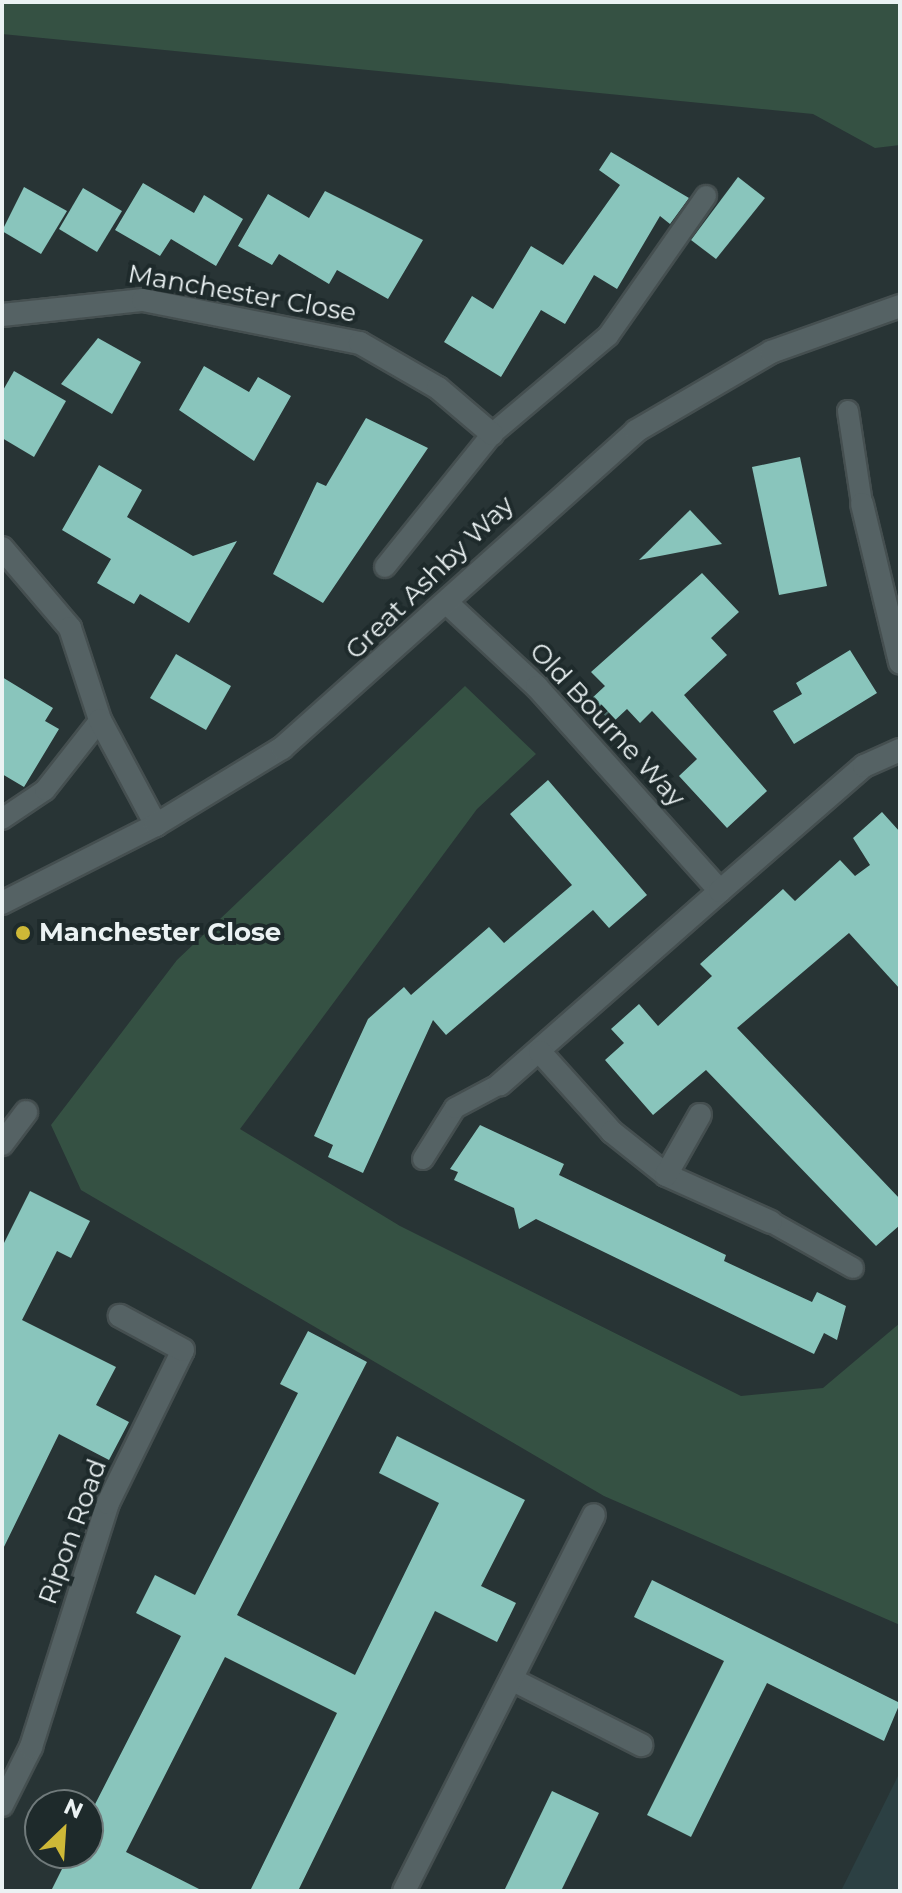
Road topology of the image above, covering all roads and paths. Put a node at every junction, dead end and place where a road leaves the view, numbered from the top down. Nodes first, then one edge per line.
1 (706, 196) dead end
2 (900, 306) edge
3 (2, 315) edge
4 (848, 411) dead end
5 (492, 434) junction
6 (862, 504) joint
7 (2, 548) edge
8 (385, 567) dead end
9 (447, 603) junction
10 (900, 662) edge
11 (100, 720) junction
12 (900, 750) edge
13 (2, 819) edge
14 (156, 825) junction
15 (720, 891) junction
16 (2, 903) edge
17 (540, 1052) junction
18 (500, 1084) joint
19 (26, 1112) dead end
20 (700, 1115) dead end
21 (2, 1144) edge
22 (423, 1159) dead end
23 (666, 1175) junction
24 (771, 1222) joint
25 (853, 1268) dead end
26 (120, 1316) dead end
27 (594, 1515) dead end
28 (513, 1680) junction
29 (641, 1745) dead end
30 (2, 1805) edge
31 (404, 1891) edge

1 - 5 lane
2 - 9 street, Great Ashby Way
3 - 5 street, Manchester Close
4 - 6 lane
5 - 8 lane
6 - 10 street
7 - 11 street
9 - 14 street, Great Ashby Way
9 - 15 street, Old Bourne Way
11 - 13 lane
11 - 14 street
12 - 15 street
14 - 16 street, Great Ashby Way
15 - 17 street
17 - 18 street
17 - 23 street
18 - 22 lane
19 - 21 street
20 - 23 street
23 - 24 street
24 - 25 lane
26 - 30 street, Ripon Road
27 - 28 street
28 - 29 street
28 - 31 street

